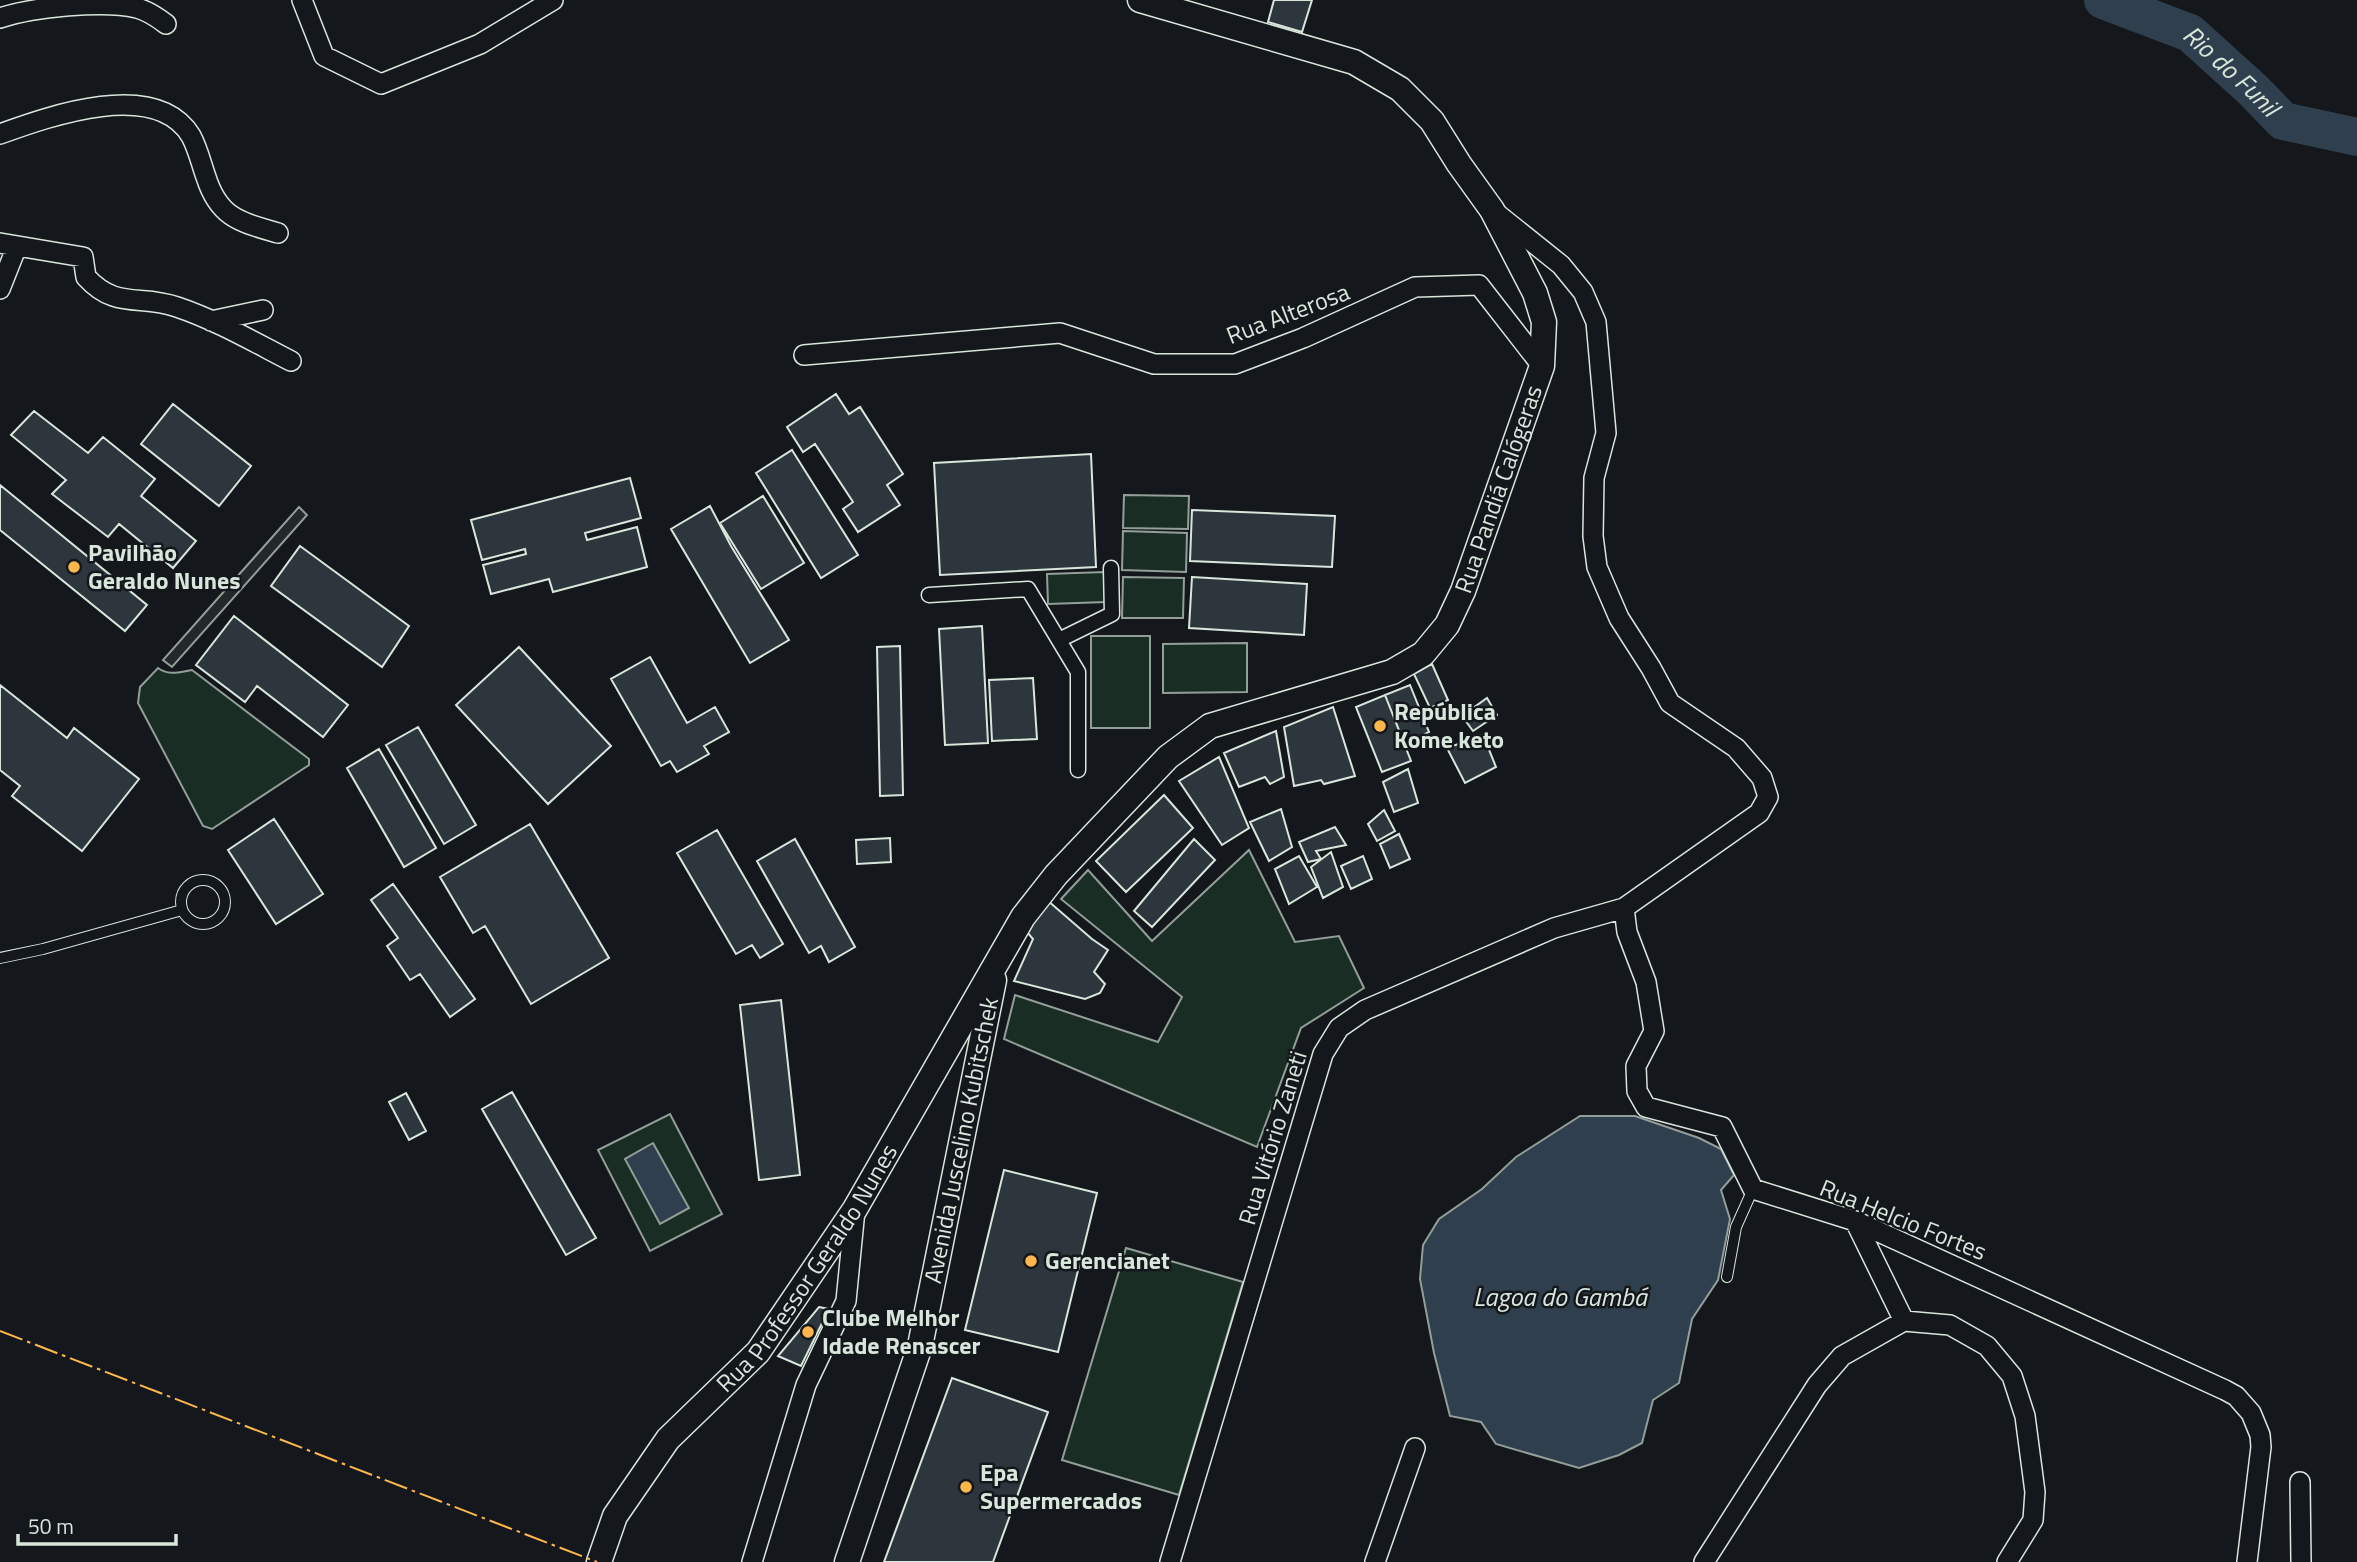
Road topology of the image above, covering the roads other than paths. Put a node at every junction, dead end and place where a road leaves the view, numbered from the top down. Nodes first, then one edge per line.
1 (302, 0) edge
2 (553, 0) edge
3 (1140, 0) edge
4 (149, 6) edge
5 (0, 18) edge
6 (166, 24) dead end
7 (0, 134) edge
8 (1492, 210) junction
9 (278, 233) dead end
10 (9, 244) edge
11 (0, 289) edge
12 (262, 310) dead end
13 (211, 321) junction
14 (804, 355) dead end
15 (291, 361) dead end
16 (1542, 366) junction
17 (1111, 568) dead end
18 (929, 596) dead end
19 (1059, 640) junction
20 (1078, 770) dead end
21 (1623, 908) junction
22 (182, 910) junction
23 (0, 958) edge
24 (999, 958) junction
25 (1754, 1189) junction
26 (855, 1209) junction
27 (1855, 1221) junction
28 (1727, 1277) dead end
29 (1904, 1321) junction
30 (1415, 1448) dead end
31 (2300, 1482) dead end
32 (599, 1562) edge
33 (752, 1562) edge
34 (847, 1562) edge
35 (1170, 1562) edge
36 (1375, 1562) edge
37 (1703, 1562) edge
38 (2007, 1562) edge
39 (2247, 1562) edge
40 (2301, 1562) edge

1 - 2 street
3 - 8 street, Rua Pandiá Calógeras
4 - 5 street
4 - 6 street
7 - 9 street
8 - 16 street, Rua Pandiá Calógeras
8 - 21 street
10 - 11 street
10 - 13 street
12 - 13 street
13 - 15 street
14 - 16 street, Rua Alterosa
16 - 24 street, Rua Pandiá Calógeras
17 - 19 street
18 - 19 street
19 - 20 street
21 - 25 street
21 - 35 street, Rua Vitório Zaneti
22 - 22 lane
22 - 23 lane
24 - 26 street, Rua Professor Geraldo Nunes
24 - 34 street, Avenida Juscelino Kubitschek
25 - 27 street, Rua Helcio Fortes
25 - 28 lane
26 - 32 street, Rua Professor Geraldo Nunes
26 - 33 street
27 - 29 street
27 - 39 street, Rua Helcio Fortes
29 - 37 street
29 - 38 street
30 - 36 street
31 - 40 street

